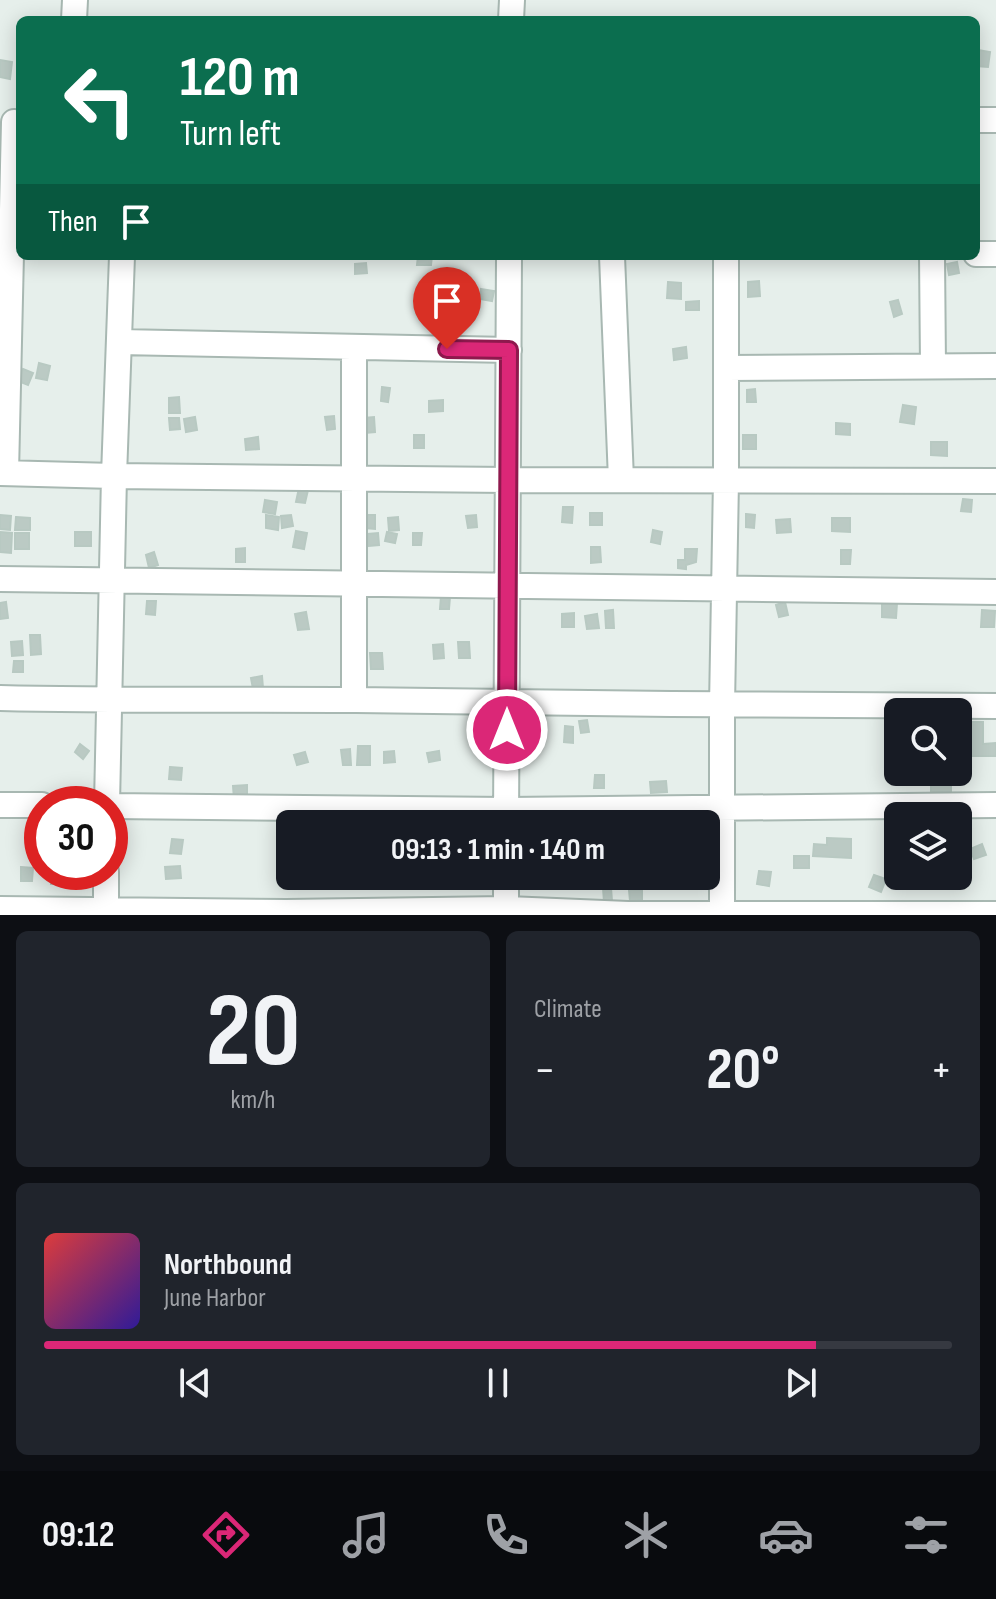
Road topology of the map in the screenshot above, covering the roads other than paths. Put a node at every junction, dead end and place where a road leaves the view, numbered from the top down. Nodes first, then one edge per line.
1 (11, 122) edge
2 (122, 260) edge
3 (509, 260) edge
4 (612, 260) edge
5 (726, 260) edge
6 (932, 260) edge
7 (120, 342) junction
8 (354, 347) junction
9 (509, 350) junction
10 (933, 366) junction
11 (996, 366) edge
12 (727, 368) junction
13 (3, 473) edge
14 (114, 476) junction
15 (353, 479) junction
16 (508, 480) junction
17 (621, 480) junction
18 (726, 480) junction
19 (996, 481) edge
20 (0, 579) edge
21 (112, 580) junction
22 (354, 585) junction
23 (507, 585) junction
24 (724, 588) junction
25 (996, 592) edge
26 (0, 698) edge
27 (354, 700) junction
28 (110, 701) junction
29 (507, 703) junction
30 (722, 706) junction
31 (996, 706) edge
32 (108, 786) edge
33 (0, 805) edge
34 (24, 805) edge
35 (996, 805) edge
36 (128, 806) edge
37 (723, 808) junction
38 (276, 810) edge
39 (506, 810) edge
40 (675, 810) edge
41 (106, 890) edge
42 (506, 890) edge
43 (106, 910) junction
44 (14, 911) edge
45 (506, 912) edge
46 (286, 913) edge
47 (628, 914) edge
48 (722, 914) edge
49 (996, 914) edge
50 (914, 915) edge

1 - 13 street
2 - 7 street
3 - 9 street
4 - 17 street
5 - 12 street
6 - 10 street
7 - 8 street
7 - 14 street
8 - 9 street
8 - 15 street
9 - 16 street
10 - 11 street
10 - 12 street
12 - 18 street
13 - 14 street
14 - 15 street
14 - 21 street
15 - 16 street
15 - 22 street
16 - 17 street
16 - 23 street
17 - 18 street
18 - 19 street
18 - 24 street
20 - 21 street
21 - 22 street
21 - 28 street
22 - 23 street
22 - 27 street
23 - 24 street
23 - 29 street
24 - 25 street
24 - 30 street
26 - 28 street
27 - 28 street
27 - 29 street
28 - 32 street
29 - 30 street
29 - 39 street
30 - 31 street
30 - 37 street
33 - 34 street
35 - 37 street
36 - 38 street
37 - 40 street
37 - 48 street
41 - 43 street
42 - 45 street
43 - 44 street
43 - 46 street
45 - 46 street
45 - 47 street
47 - 48 street
48 - 50 street
49 - 50 street

